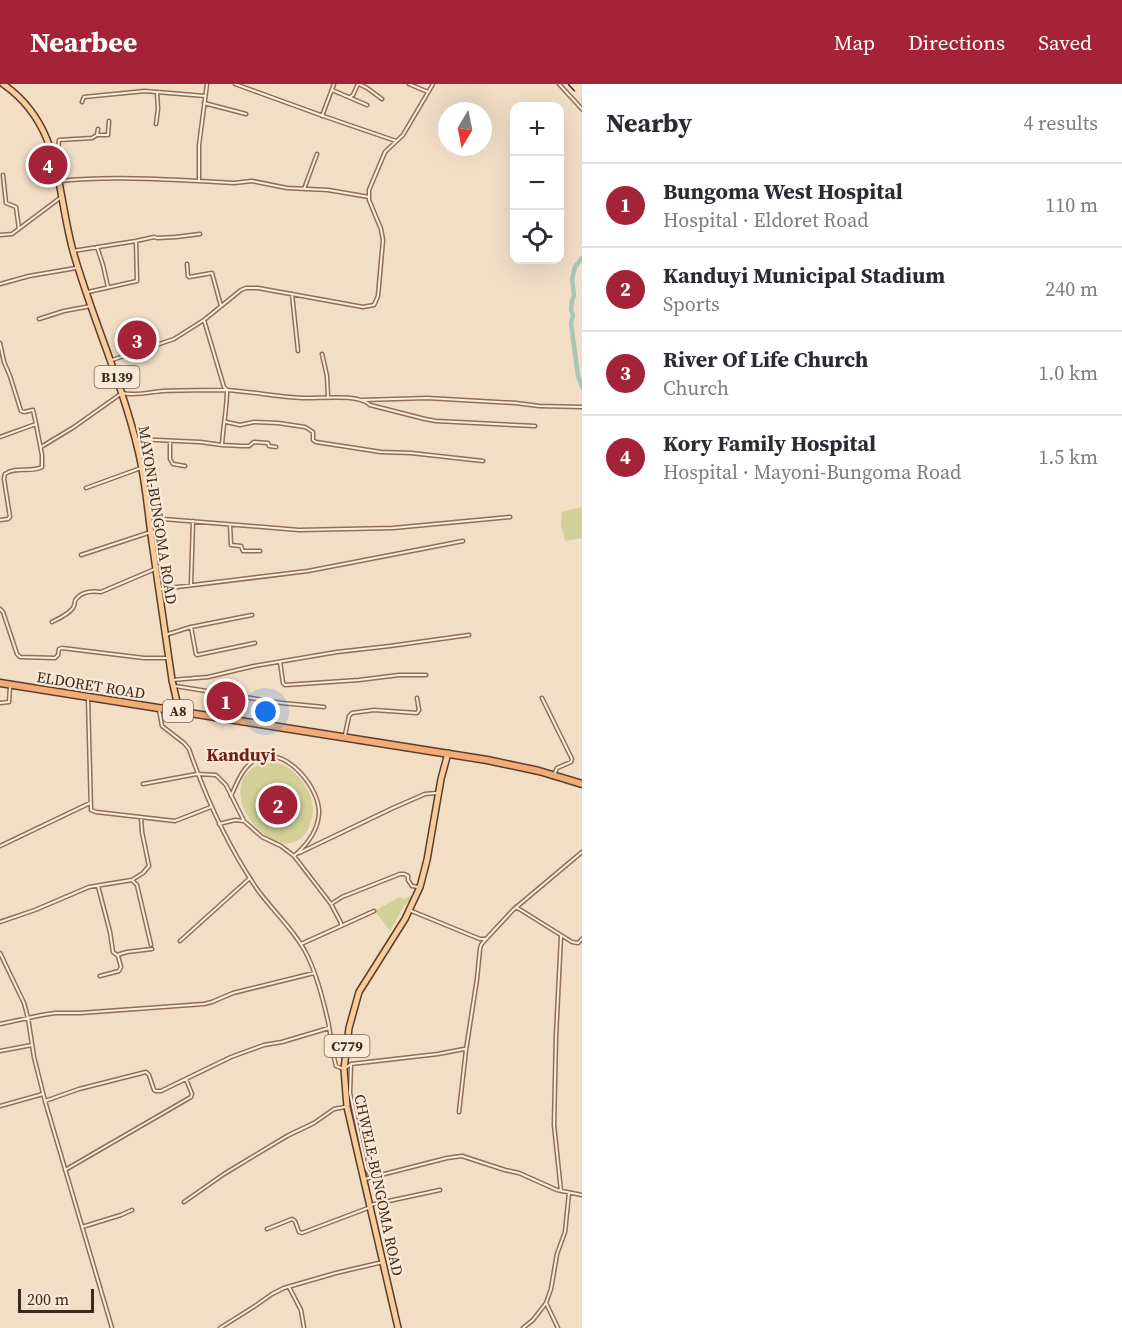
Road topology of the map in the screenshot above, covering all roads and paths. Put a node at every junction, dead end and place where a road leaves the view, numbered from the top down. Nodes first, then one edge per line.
1 (3, 84) edge
2 (207, 84) edge
3 (235, 84) edge
4 (334, 84) edge
5 (358, 84) edge
6 (410, 84) edge
7 (433, 84) edge
8 (559, 84) edge
9 (368, 86) edge
10 (332, 90) junction
11 (157, 92) junction
12 (428, 92) junction
13 (205, 96) junction
14 (350, 97) junction
15 (382, 99) dead end
16 (82, 102) dead end
17 (204, 104) junction
18 (367, 105) dead end
19 (582, 109) edge
20 (246, 114) dead end
21 (322, 116) junction
22 (109, 121) dead end
23 (156, 124) dead end
24 (98, 129) dead end
25 (97, 135) junction
26 (397, 141) junction
27 (316, 154) dead end
28 (54, 159) junction
29 (3, 175) dead end
30 (58, 181) junction
31 (199, 182) junction
32 (304, 189) junction
33 (62, 197) junction
34 (370, 197) junction
35 (19, 229) junction
36 (200, 234) dead end
37 (0, 235) edge
38 (136, 241) junction
39 (97, 247) junction
40 (74, 251) junction
41 (188, 264) dead end
42 (79, 268) junction
43 (0, 284) edge
44 (108, 287) junction
45 (86, 292) junction
46 (292, 294) junction
47 (91, 306) junction
48 (221, 306) junction
49 (39, 319) dead end
50 (204, 320) junction
51 (0, 343) edge
52 (298, 351) dead end
53 (322, 354) dead end
54 (111, 360) junction
55 (2, 362) edge
56 (227, 390) junction
57 (122, 393) junction
58 (328, 397) junction
59 (363, 400) junction
60 (582, 407) edge
61 (226, 422) junction
62 (36, 424) junction
63 (535, 426) dead end
64 (0, 437) edge
65 (135, 439) junction
66 (170, 441) junction
67 (222, 445) junction
68 (40, 447) junction
69 (276, 447) dead end
70 (483, 461) dead end
71 (185, 466) dead end
72 (141, 468) junction
73 (86, 488) dead end
74 (510, 517) dead end
75 (149, 518) junction
76 (0, 520) edge
77 (193, 521) junction
78 (230, 525) junction
79 (150, 532) junction
80 (463, 542) dead end
81 (260, 551) dead end
82 (81, 555) dead end
83 (155, 569) junction
84 (191, 585) junction
85 (159, 589) junction
86 (0, 609) edge
87 (252, 615) dead end
88 (52, 622) dead end
89 (191, 627) junction
90 (165, 635) junction
91 (469, 635) dead end
92 (255, 643) dead end
93 (169, 658) junction
94 (280, 662) junction
95 (426, 675) dead end
96 (0, 683) edge
97 (10, 684) junction
98 (173, 686) junction
99 (88, 696) junction
100 (417, 698) dead end
101 (542, 698) dead end
102 (175, 702) junction
103 (0, 703) edge
104 (324, 707) dead end
105 (159, 709) junction
106 (167, 710) junction
107 (178, 711) junction
108 (344, 738) junction
109 (445, 754) junction
110 (197, 774) junction
111 (554, 775) junction
112 (143, 784) dead end
113 (582, 784) edge
114 (439, 792) junction
115 (231, 796) junction
116 (90, 803) junction
117 (211, 807) junction
118 (141, 817) junction
119 (244, 821) junction
120 (219, 824) junction
121 (0, 846) edge
122 (582, 852) edge
123 (294, 856) junction
124 (250, 878) junction
125 (132, 880) junction
126 (98, 885) junction
127 (420, 887) junction
128 (331, 904) junction
129 (516, 908) junction
130 (409, 910) junction
131 (374, 911) dead end
132 (0, 922) edge
133 (341, 926) junction
134 (561, 936) junction
135 (486, 939) junction
136 (180, 941) dead end
137 (581, 941) edge
138 (301, 944) junction
139 (151, 945) dead end
140 (152, 949) dead end
141 (0, 954) edge
142 (117, 955) junction
143 (314, 973) junction
144 (100, 976) dead end
145 (28, 1018) junction
146 (0, 1024) edge
147 (329, 1028) junction
148 (32, 1045) junction
149 (466, 1050) junction
150 (0, 1051) edge
151 (351, 1064) junction
152 (344, 1069) junction
153 (186, 1079) junction
154 (43, 1094) junction
155 (45, 1101) junction
156 (0, 1106) edge
157 (347, 1107) junction
158 (459, 1112) dead end
159 (360, 1149) junction
160 (65, 1171) junction
161 (368, 1178) junction
162 (440, 1190) dead end
163 (561, 1191) junction
164 (569, 1193) junction
165 (582, 1195) edge
166 (184, 1202) dead end
167 (371, 1207) junction
168 (132, 1210) dead end
169 (82, 1227) junction
170 (267, 1229) dead end
171 (383, 1262) junction
172 (289, 1287) junction
173 (546, 1303) junction
174 (112, 1328) edge
175 (220, 1328) edge
176 (304, 1328) edge
177 (398, 1328) edge
178 (523, 1328) edge
179 (558, 1328) edge

1 - 28 main road, MAYONI-BUNGOMA ROAD / B139
2 - 13 street
3 - 21 street
4 - 10 street
5 - 9 street
5 - 14 street
6 - 12 street
7 - 12 street
8 - 19 street
9 - 15 street
10 - 14 street
10 - 21 street
11 - 13 street
11 - 16 street
11 - 23 street
12 - 26 street
13 - 17 street
14 - 18 street
17 - 20 street
17 - 31 street
21 - 26 street
22 - 25 street
24 - 25 street
25 - 28 street
26 - 34 street
27 - 32 street
28 - 30 main road, MAYONI-BUNGOMA ROAD / B139
29 - 35 street
30 - 31 street
30 - 33 main road, MAYONI-BUNGOMA ROAD / B139
31 - 32 street
32 - 34 street
33 - 35 street
33 - 40 main road, MAYONI-BUNGOMA ROAD / B139
34 - 46 street
35 - 37 street
36 - 38 street
38 - 39 street
38 - 44 street
39 - 40 street
39 - 44 street
40 - 42 main road, MAYONI-BUNGOMA ROAD / B139
41 - 48 street
42 - 43 street
42 - 45 main road, MAYONI-BUNGOMA ROAD / B139
44 - 45 street
45 - 47 main road, MAYONI-BUNGOMA ROAD / B139
46 - 48 street
46 - 52 street
47 - 49 street
47 - 54 main road, MAYONI-BUNGOMA ROAD / B139
48 - 50 street
50 - 54 street
50 - 56 street
51 - 55 street
53 - 58 street
54 - 57 main road, MAYONI-BUNGOMA ROAD / B139
55 - 62 street
56 - 57 street
56 - 58 street
56 - 61 street
57 - 65 main road, MAYONI-BUNGOMA ROAD / B139
57 - 68 street
58 - 59 street
59 - 60 street
59 - 63 street
61 - 67 street
61 - 70 street
62 - 64 street
62 - 68 street
65 - 66 street
65 - 72 main road, MAYONI-BUNGOMA ROAD / B139
66 - 67 street
66 - 71 street
67 - 69 street
68 - 76 street
72 - 73 street
72 - 75 main road, MAYONI-BUNGOMA ROAD / B139
74 - 78 street
75 - 77 street
75 - 79 main road, MAYONI-BUNGOMA ROAD / B139
77 - 78 street
77 - 84 street
78 - 81 street
79 - 82 street
79 - 83 main road, MAYONI-BUNGOMA ROAD / B139
80 - 84 street
83 - 85 main road, MAYONI-BUNGOMA ROAD / B139
83 - 88 street
84 - 85 street
85 - 90 main road, MAYONI-BUNGOMA ROAD / B139
86 - 93 street
87 - 89 street
89 - 90 street
89 - 92 street
90 - 93 main road, MAYONI-BUNGOMA ROAD / B139
91 - 94 street
93 - 98 main road, MAYONI-BUNGOMA ROAD / B139
94 - 95 street
94 - 98 street
96 - 97 highway, ELDORET ROAD / A8
97 - 99 highway, ELDORET ROAD / A8
97 - 103 street
98 - 102 main road
98 - 104 street
98 - 107 main road
99 - 105 highway, ELDORET ROAD / A8
99 - 116 street
100 - 108 street
101 - 111 street
102 - 106 highway
102 - 107 main road
105 - 106 highway, ELDORET ROAD / A8
105 - 110 street
106 - 107 highway, ELDORET ROAD / A8
107 - 108 highway, ELDORET ROAD / A8
108 - 109 highway, ELDORET ROAD / A8
109 - 111 highway, ELDORET ROAD / A8
109 - 114 main road, CHWELE-BUNGOMA ROAD / C779
110 - 112 street
110 - 115 street
110 - 117 street
111 - 113 highway, ELDORET ROAD / A8
114 - 123 street
114 - 127 main road, CHWELE-BUNGOMA ROAD / C779
115 - 119 street
115 - 123 street
116 - 118 street
116 - 121 street
117 - 118 street
117 - 120 street
118 - 125 street
119 - 120 street
119 - 123 street
120 - 124 street
122 - 129 street
123 - 128 street
124 - 136 street
124 - 138 street
125 - 126 street
125 - 139 street
126 - 132 street
126 - 142 street
127 - 128 street
127 - 130 main road, CHWELE-BUNGOMA ROAD / C779
128 - 133 street
129 - 134 street
129 - 135 street
130 - 135 street
130 - 152 main road, CHWELE-BUNGOMA ROAD / C779
131 - 133 street
133 - 138 street
134 - 137 street
134 - 163 street
135 - 149 street
138 - 143 street
140 - 142 street
141 - 145 street
142 - 144 street
143 - 145 street
143 - 147 street
145 - 146 street
145 - 148 street
147 - 152 street
147 - 153 street
148 - 150 street
148 - 154 street
149 - 151 street
149 - 158 street
151 - 152 street
151 - 159 street
152 - 157 main road, CHWELE-BUNGOMA ROAD / C779
153 - 155 street
153 - 160 street
154 - 155 street
154 - 156 street
155 - 160 street
157 - 159 main road, CHWELE-BUNGOMA ROAD / C779
157 - 166 street
159 - 161 main road, CHWELE-BUNGOMA ROAD / C779
160 - 169 street
161 - 163 street
161 - 167 main road, CHWELE-BUNGOMA ROAD / C779
162 - 167 street
163 - 164 street
164 - 165 street
164 - 173 street
167 - 170 street
167 - 171 main road, CHWELE-BUNGOMA ROAD / C779
168 - 169 street
169 - 174 street
171 - 172 street
171 - 177 main road, CHWELE-BUNGOMA ROAD / C779
172 - 175 street
172 - 176 street
173 - 178 street
173 - 179 street

